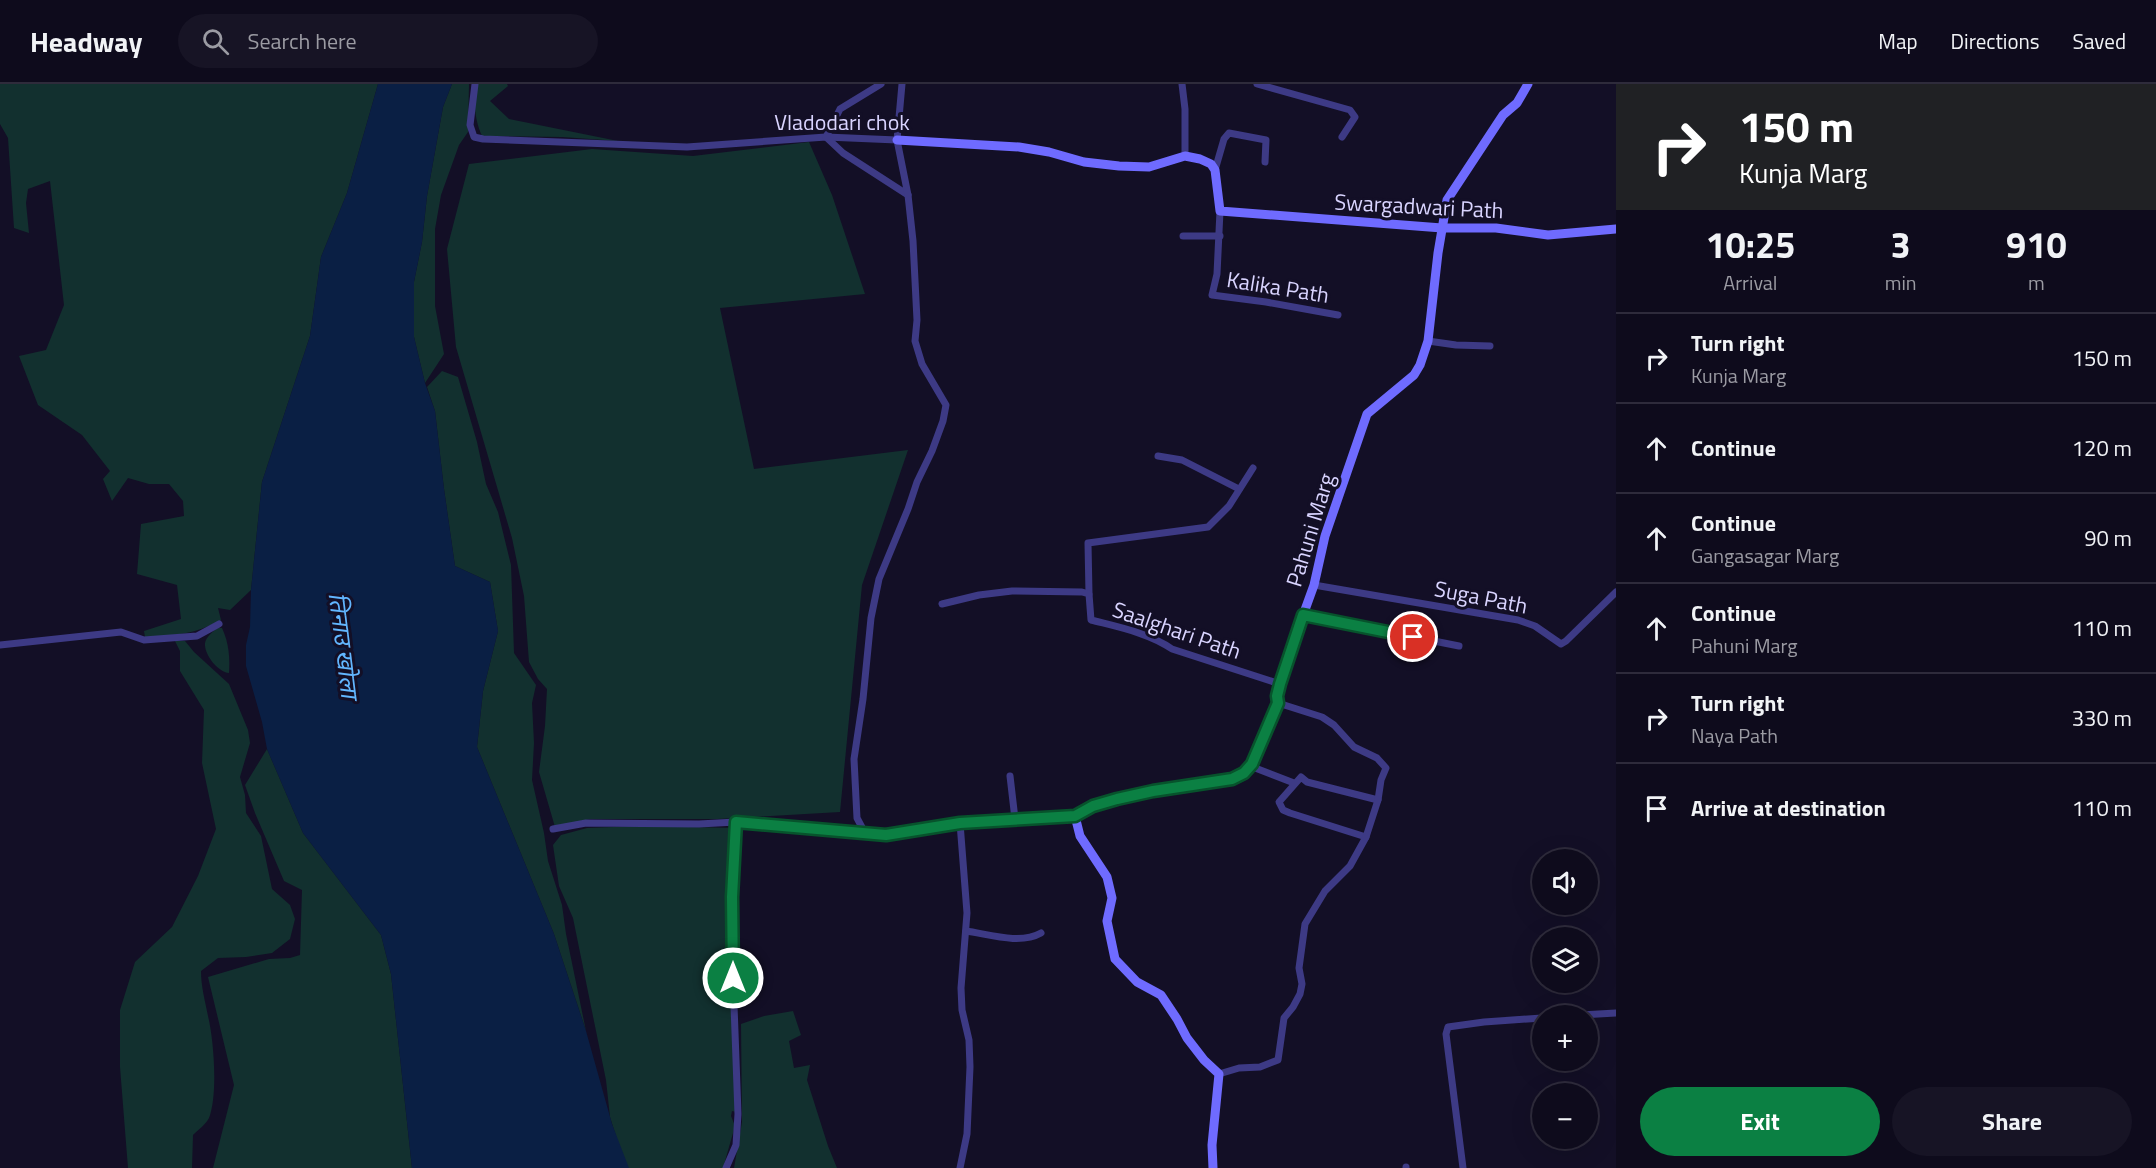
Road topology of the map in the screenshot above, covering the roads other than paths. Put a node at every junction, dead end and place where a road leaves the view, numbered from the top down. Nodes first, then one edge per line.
1 (475, 84) edge
2 (881, 84) edge
3 (902, 84) edge
4 (1182, 84) edge
5 (1257, 84) edge
6 (1528, 84) edge
7 (826, 137) junction
8 (1342, 137) dead end
9 (897, 140) junction
10 (1185, 156) junction
11 (1265, 162) dead end
12 (1215, 170) junction
13 (908, 195) junction
14 (1220, 211) junction
15 (1442, 228) junction
16 (1616, 229) edge
17 (1183, 236) dead end
18 (1220, 236) junction
19 (1338, 315) dead end
20 (1428, 341) junction
21 (1490, 346) dead end
22 (1158, 456) dead end
23 (1253, 468) dead end
24 (1239, 489) junction
25 (1314, 585) junction
26 (1616, 592) edge
27 (1089, 594) junction
28 (942, 603) dead end
29 (1303, 615) junction
30 (219, 624) dead end
31 (0, 645) edge
32 (1459, 646) dead end
33 (1280, 684) junction
34 (1278, 703) junction
35 (1250, 766) junction
36 (1010, 776) dead end
37 (1294, 783) junction
38 (1378, 800) junction
39 (1075, 816) junction
40 (1015, 819) junction
41 (736, 822) junction
42 (960, 823) junction
43 (553, 829) dead end
44 (865, 833) junction
45 (1366, 837) junction
46 (966, 931) junction
47 (1041, 933) dead end
48 (1616, 1013) edge
49 (1598, 1014) edge
50 (1532, 1019) edge
51 (1219, 1074) junction
52 (726, 1168) edge
53 (960, 1168) edge
54 (1213, 1168) edge
55 (1463, 1168) edge

1 - 7 street, Vladodari chok
2 - 7 street
3 - 9 street
4 - 10 street
5 - 8 street
6 - 15 street, Pahuni Marg
7 - 9 street, Vladodari chok
7 - 13 street
9 - 10 street, Vladodari chok
9 - 13 street
10 - 12 street
11 - 12 street
12 - 14 street
13 - 44 street
14 - 15 street, Swargadwari Path
14 - 18 street
15 - 16 street, Swargadwari Path
15 - 20 street, Pahuni Marg
17 - 18 street, Kalika Path
18 - 19 street, Kalika Path
20 - 21 street
20 - 25 street, Pahuni Marg
22 - 24 street
23 - 24 street
24 - 27 street
25 - 26 street, Suga Path
25 - 29 street, Pahuni Marg
27 - 28 street, Saalghari Path
27 - 33 street, Saalghari Path
29 - 32 street
29 - 33 street, Pahuni Marg
30 - 31 street
33 - 34 street, Pahuni Marg
34 - 35 street, Pahuni Marg
34 - 38 street
35 - 37 street
35 - 39 street
36 - 40 street
37 - 38 street
37 - 45 street
38 - 45 street
39 - 40 street
39 - 51 street
40 - 42 street
41 - 43 street
41 - 44 street
41 - 52 street
42 - 44 street
42 - 46 street
45 - 51 street
46 - 47 street
46 - 53 street
48 - 49 street
50 - 55 street
51 - 54 street

